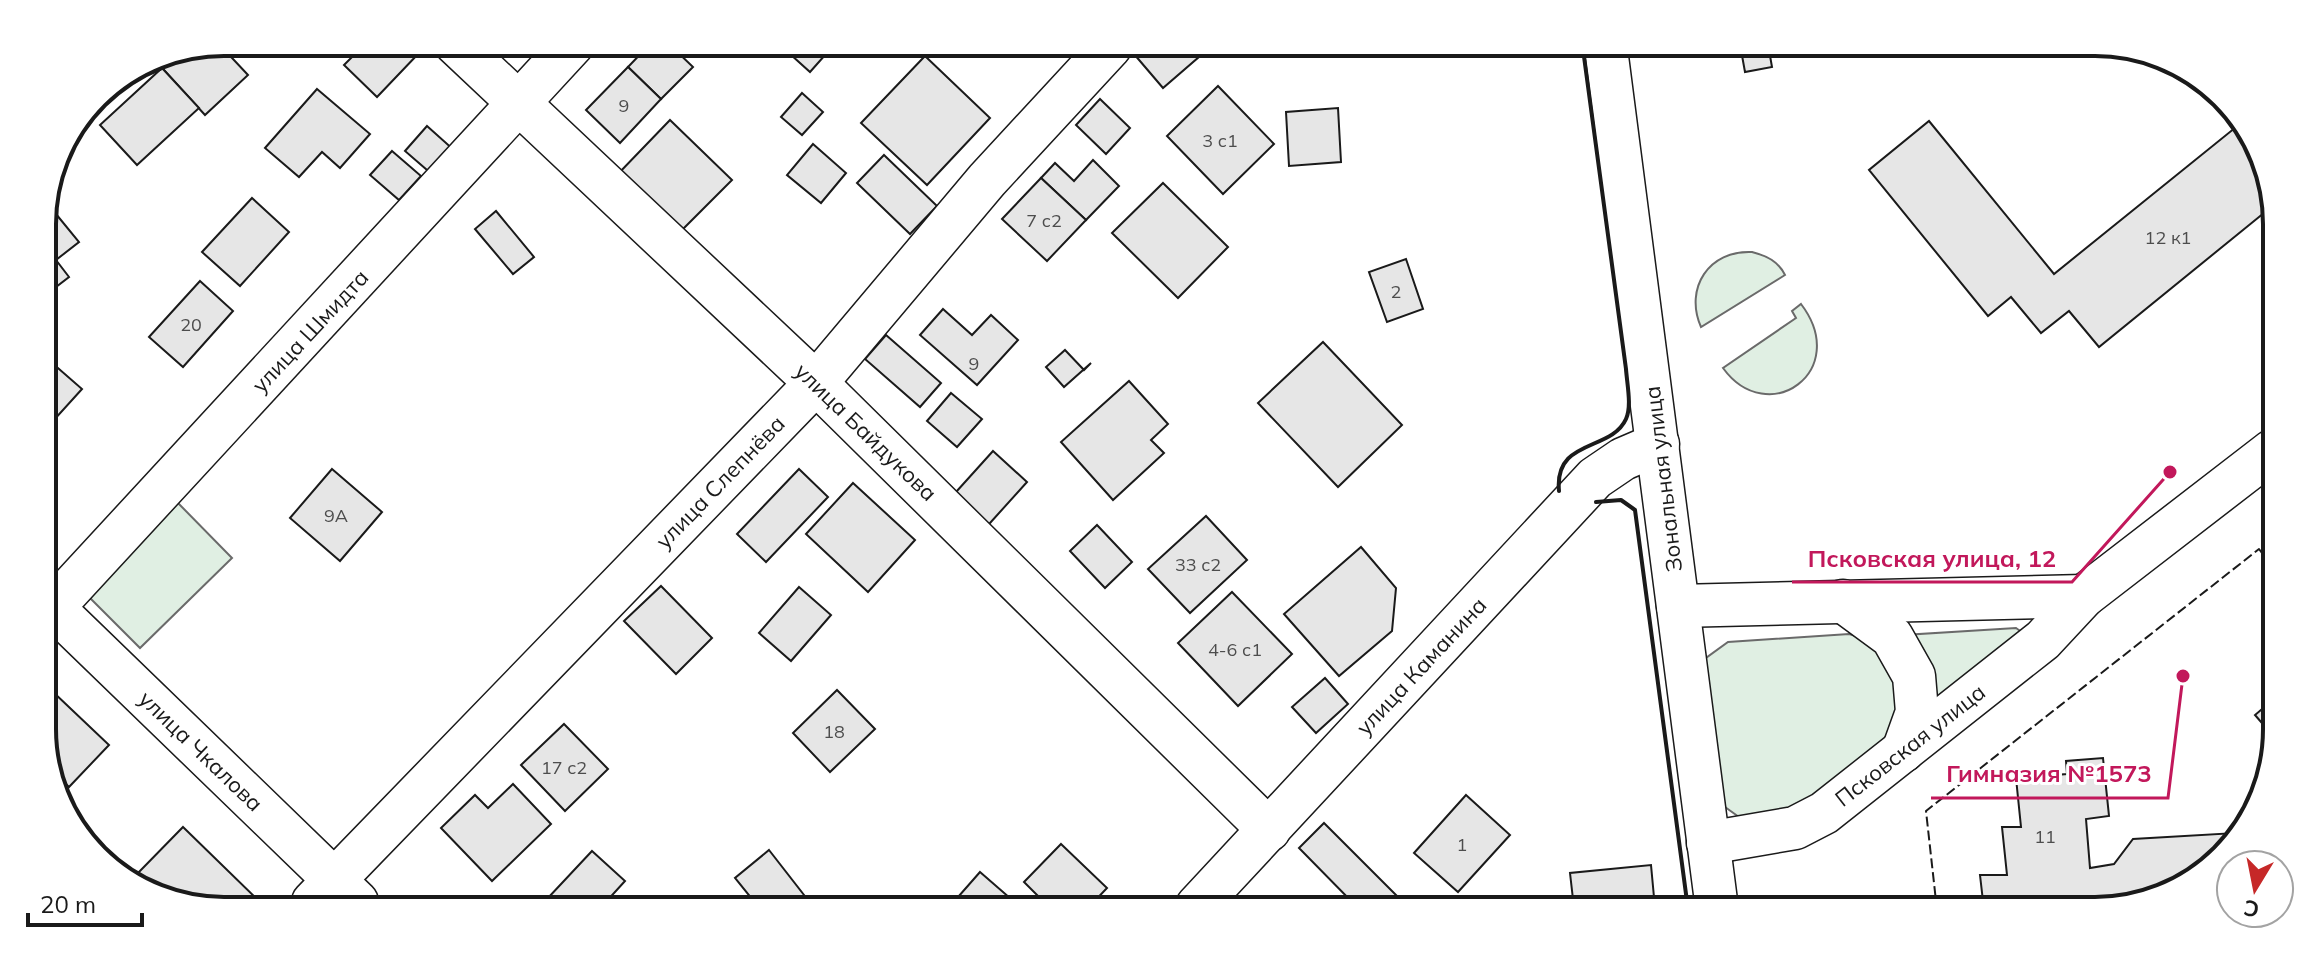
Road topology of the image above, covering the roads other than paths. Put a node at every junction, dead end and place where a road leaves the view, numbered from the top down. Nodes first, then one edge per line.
1 (468, 56) edge
2 (562, 56) edge
3 (1102, 56) edge
4 (1607, 56) edge
5 (518, 105) junction
6 (816, 383) junction
7 (1658, 444) junction
8 (2263, 458) edge
9 (2084, 596) junction
10 (56, 598) edge
11 (1843, 601) junction
12 (1678, 606) junction
13 (56, 617) edge
14 (1903, 751) junction
15 (1269, 830) junction
16 (1708, 843) junction
17 (335, 895) edge
18 (1206, 897) edge
19 (1715, 897) edge

1 - 5 street, улица Байдукова
2 - 5 street, улица Шмидта
3 - 6 street, улица Слепнёва
4 - 7 street, Зональная улица
5 - 6 street, улица Байдукова
5 - 10 street, улица Шмидта
6 - 15 street, улица Байдукова
6 - 17 street, улица Слепнёва
7 - 12 street, Зональная улица
7 - 15 street, улица Каманина
8 - 9 street, Псковская улица
9 - 11 street
9 - 14 street, Псковская улица
11 - 12 street
11 - 14 street
12 - 16 street, Зональная улица
13 - 17 street, улица Чкалова
14 - 16 street, Псковская улица
15 - 18 street, улица Каманина
16 - 19 street, Зональная улица

